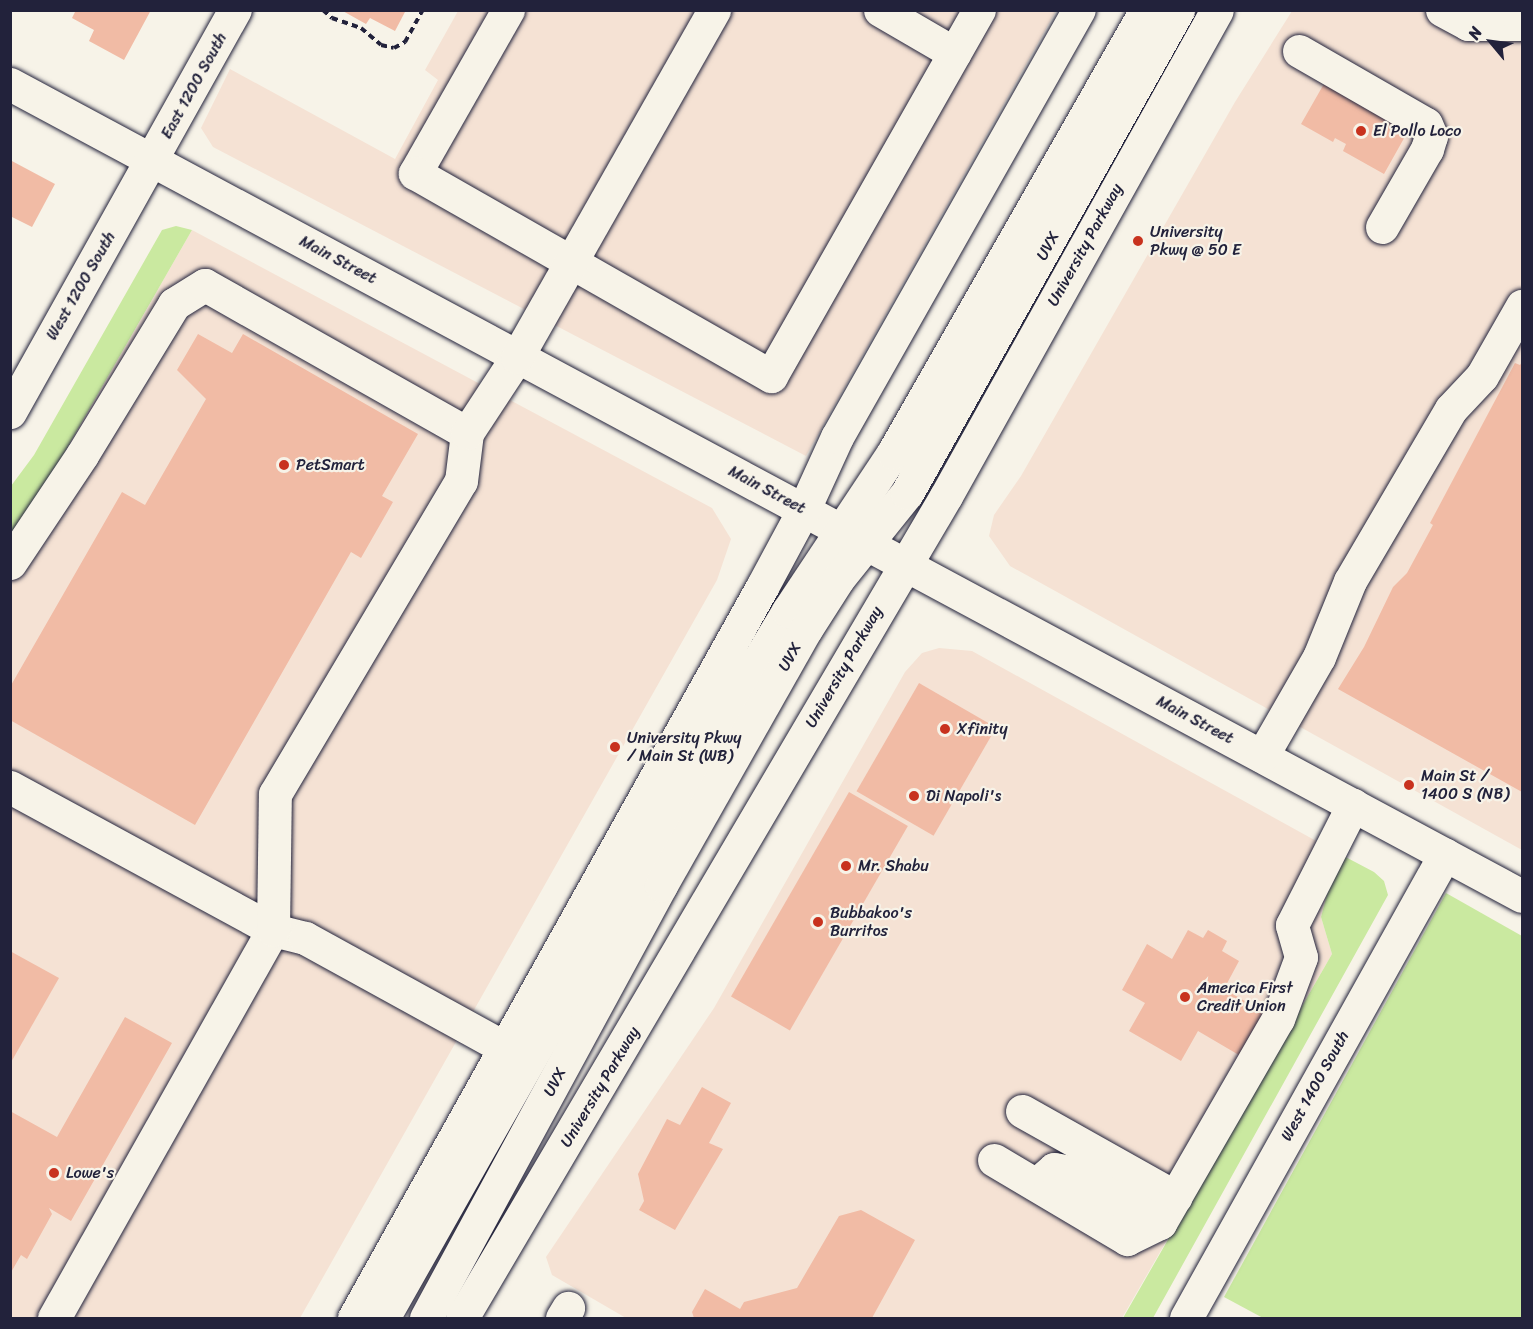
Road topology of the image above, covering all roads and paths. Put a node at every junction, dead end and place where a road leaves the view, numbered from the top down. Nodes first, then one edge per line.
1 (235, 10) edge
2 (323, 10) edge
3 (423, 10) edge
4 (508, 10) edge
5 (714, 10) edge
6 (979, 10) edge
7 (1079, 10) edge
8 (1146, 10) edge
9 (1178, 10) edge
10 (1217, 10) edge
11 (1442, 10) edge
12 (1517, 10) edge
13 (887, 12) edge
14 (1299, 51) dead end
15 (954, 53) junction
16 (10, 84) edge
17 (152, 161) junction
18 (1382, 227) dead end
19 (571, 262) junction
20 (1522, 306) edge
21 (517, 357) junction
22 (10, 412) edge
23 (467, 433) junction
24 (804, 510) junction
25 (855, 538) junction
26 (10, 563) edge
27 (903, 565) junction
28 (1262, 756) junction
29 (10, 787) edge
30 (1353, 804) junction
31 (1445, 854) junction
32 (1522, 896) edge
33 (273, 930) junction
34 (507, 1049) junction
35 (1022, 1112) dead end
36 (994, 1160) dead end
37 (1167, 1210) junction
38 (54, 1318) edge
39 (354, 1318) edge
40 (383, 1318) edge
41 (426, 1318) edge
42 (462, 1318) edge
43 (1186, 1318) edge

1 - 17 main road, East 1200 South
2 - 3 path
4 - 19 main road
5 - 19 main road
6 - 15 main road
7 - 24 main road
8 - 25 main road, UVX
9 - 25 main road, UVX
10 - 27 main road, University Parkway
11 - 12 main road
13 - 15 main road
14 - 18 main road
15 - 19 main road
16 - 17 main road, Main Street
17 - 21 main road, Main Street
17 - 22 main road, West 1200 South
19 - 21 main road
20 - 28 main road
21 - 23 main road
21 - 24 main road, Main Street
23 - 26 main road
23 - 33 main road
24 - 25 main road, Main Street
24 - 34 main road
25 - 27 main road, Main Street
25 - 40 main road, UVX
25 - 41 main road, UVX
27 - 28 main road, Main Street
27 - 42 main road, University Parkway
28 - 30 main road, Main Street
29 - 33 main road
30 - 31 main road, Main Street
30 - 37 main road
31 - 32 main road, Main Street
31 - 43 main road, West 1400 South
33 - 34 main road
33 - 38 main road
34 - 39 main road
35 - 37 main road
36 - 37 main road

